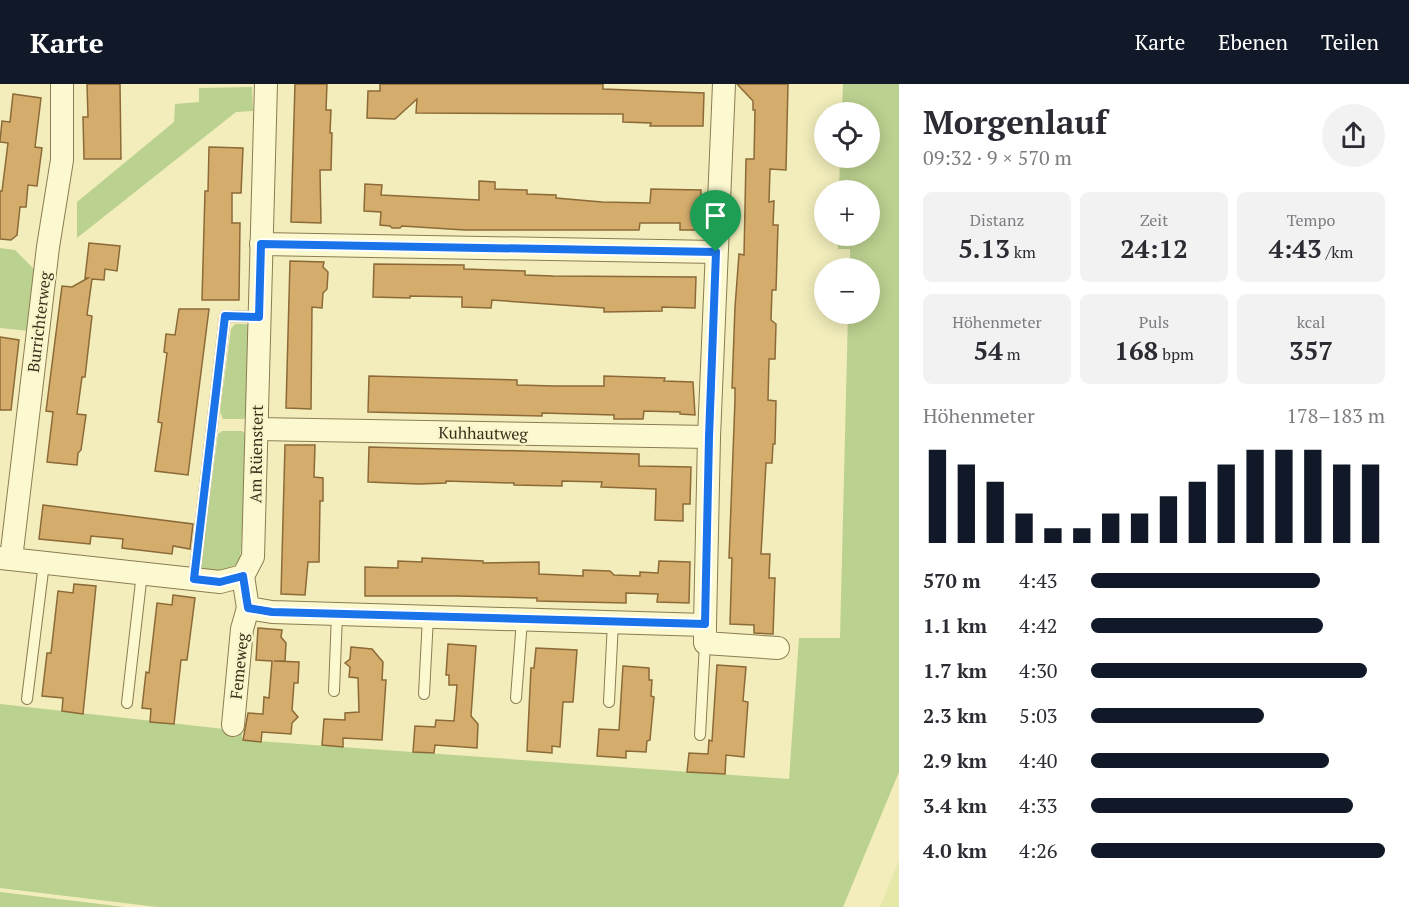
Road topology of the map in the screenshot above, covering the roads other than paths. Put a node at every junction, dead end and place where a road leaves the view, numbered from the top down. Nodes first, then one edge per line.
1 (62, 84) edge
2 (266, 84) edge
3 (724, 84) edge
4 (261, 244) junction
5 (716, 252) junction
6 (259, 317) junction
7 (256, 429) junction
8 (709, 437) junction
9 (5, 558) edge
10 (44, 563) junction
11 (142, 573) junction
12 (243, 576) junction
13 (194, 579) junction
14 (248, 608) junction
15 (337, 614) junction
16 (428, 617) junction
17 (522, 620) junction
18 (613, 622) junction
19 (705, 634) junction
20 (778, 648) dead end
21 (334, 691) dead end
22 (424, 694) dead end
23 (516, 698) dead end
24 (27, 699) dead end
25 (609, 702) dead end
26 (127, 704) dead end
27 (233, 725) dead end
28 (700, 735) dead end

1 - 9 street, Burrichterweg
2 - 4 street, Am Rüenstert
3 - 5 street
4 - 5 street
4 - 6 street, Am Rüenstert
5 - 8 street
6 - 7 street, Am Rüenstert
6 - 13 lane
7 - 8 street, Kuhhautweg
7 - 12 street, Am Rüenstert
8 - 19 street
9 - 10 street
10 - 11 street
10 - 24 lane
11 - 13 street
11 - 26 lane
12 - 13 street
12 - 14 street, Femeweg
14 - 15 street
14 - 27 street, Femeweg
15 - 16 street
15 - 21 lane
16 - 17 street
16 - 22 lane
17 - 18 street
17 - 23 lane
18 - 19 street
18 - 25 lane
19 - 20 street
19 - 28 lane

